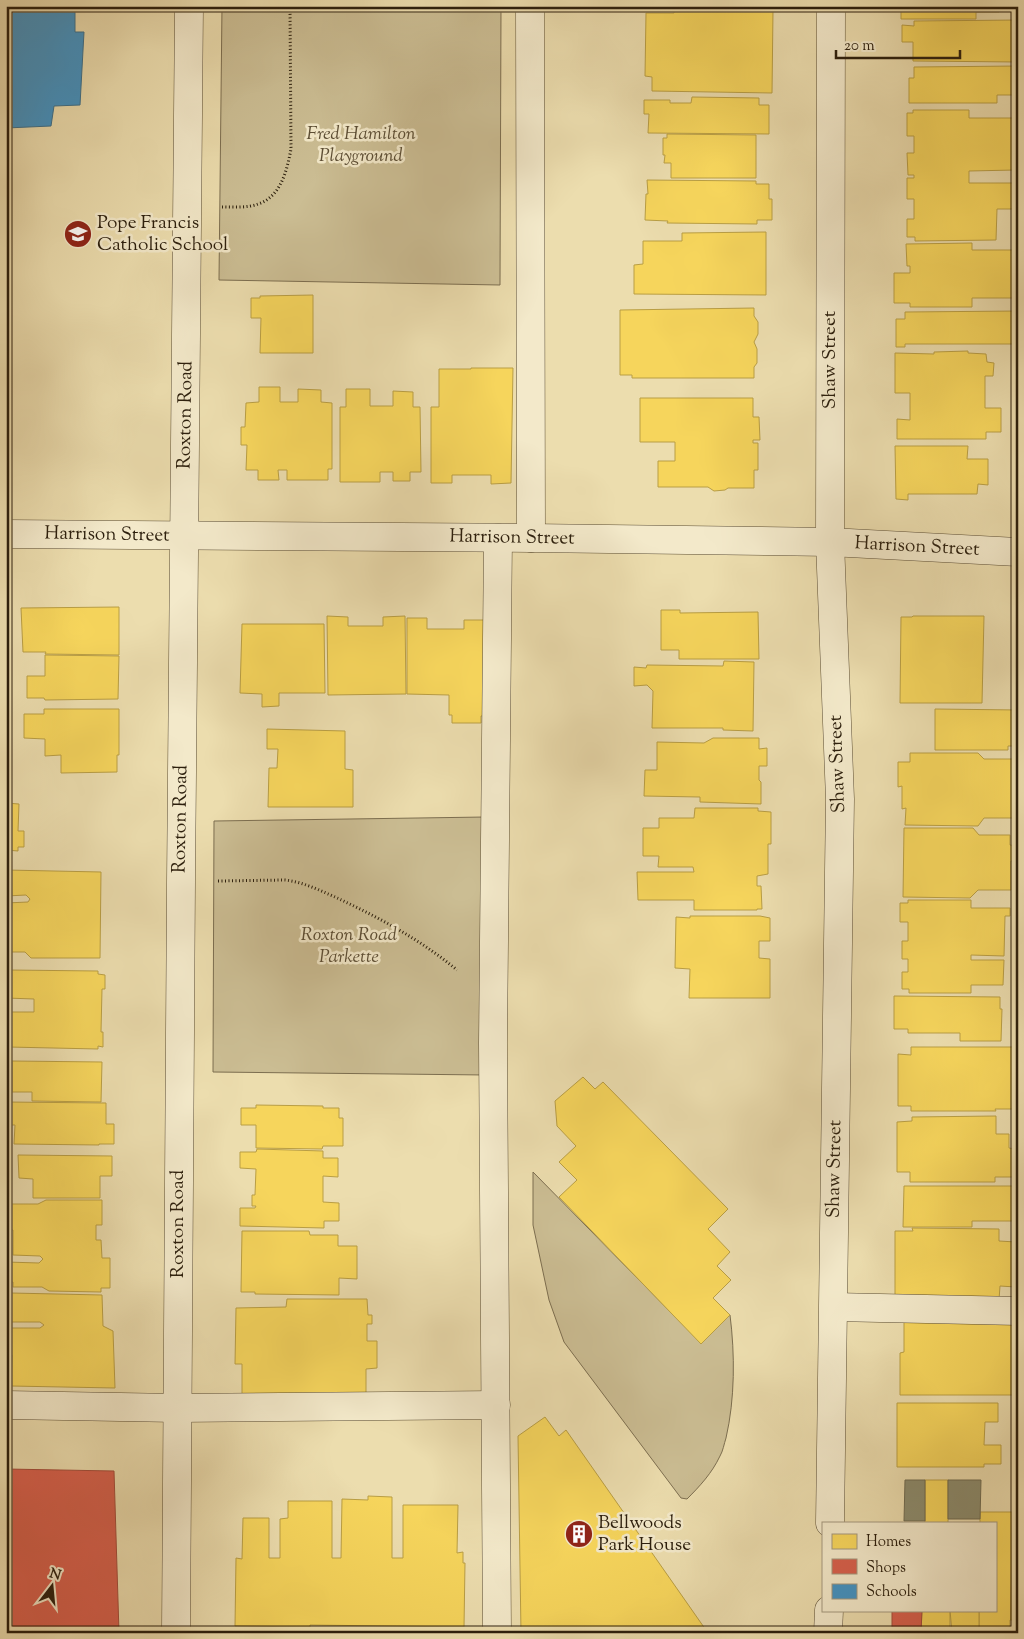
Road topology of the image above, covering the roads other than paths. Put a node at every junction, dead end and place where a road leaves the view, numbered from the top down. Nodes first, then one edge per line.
1 (189, 6) edge
2 (530, 6) edge
3 (831, 6) edge
4 (6, 534) edge
5 (184, 536) junction
6 (498, 538) junction
7 (531, 538) junction
8 (830, 542) junction
9 (1018, 552) edge
10 (834, 1307) junction
11 (1018, 1311) edge
12 (6, 1405) edge
13 (496, 1405) junction
14 (177, 1408) junction
15 (830, 1522) edge
16 (828, 1612) edge
17 (176, 1633) edge
18 (497, 1633) edge
19 (828, 1633) edge

1 - 5 street, Roxton Road
2 - 7 street
3 - 8 street, Shaw Street
4 - 5 street, Harrison Street
5 - 6 street, Harrison Street
5 - 14 street, Roxton Road
6 - 7 street, Harrison Street
6 - 13 street
7 - 8 street, Harrison Street
8 - 9 street, Harrison Street
8 - 10 street, Shaw Street
10 - 11 street
10 - 15 street, Shaw Street
12 - 14 street
13 - 14 street
13 - 18 street
14 - 17 street, Roxton Road
16 - 19 street

